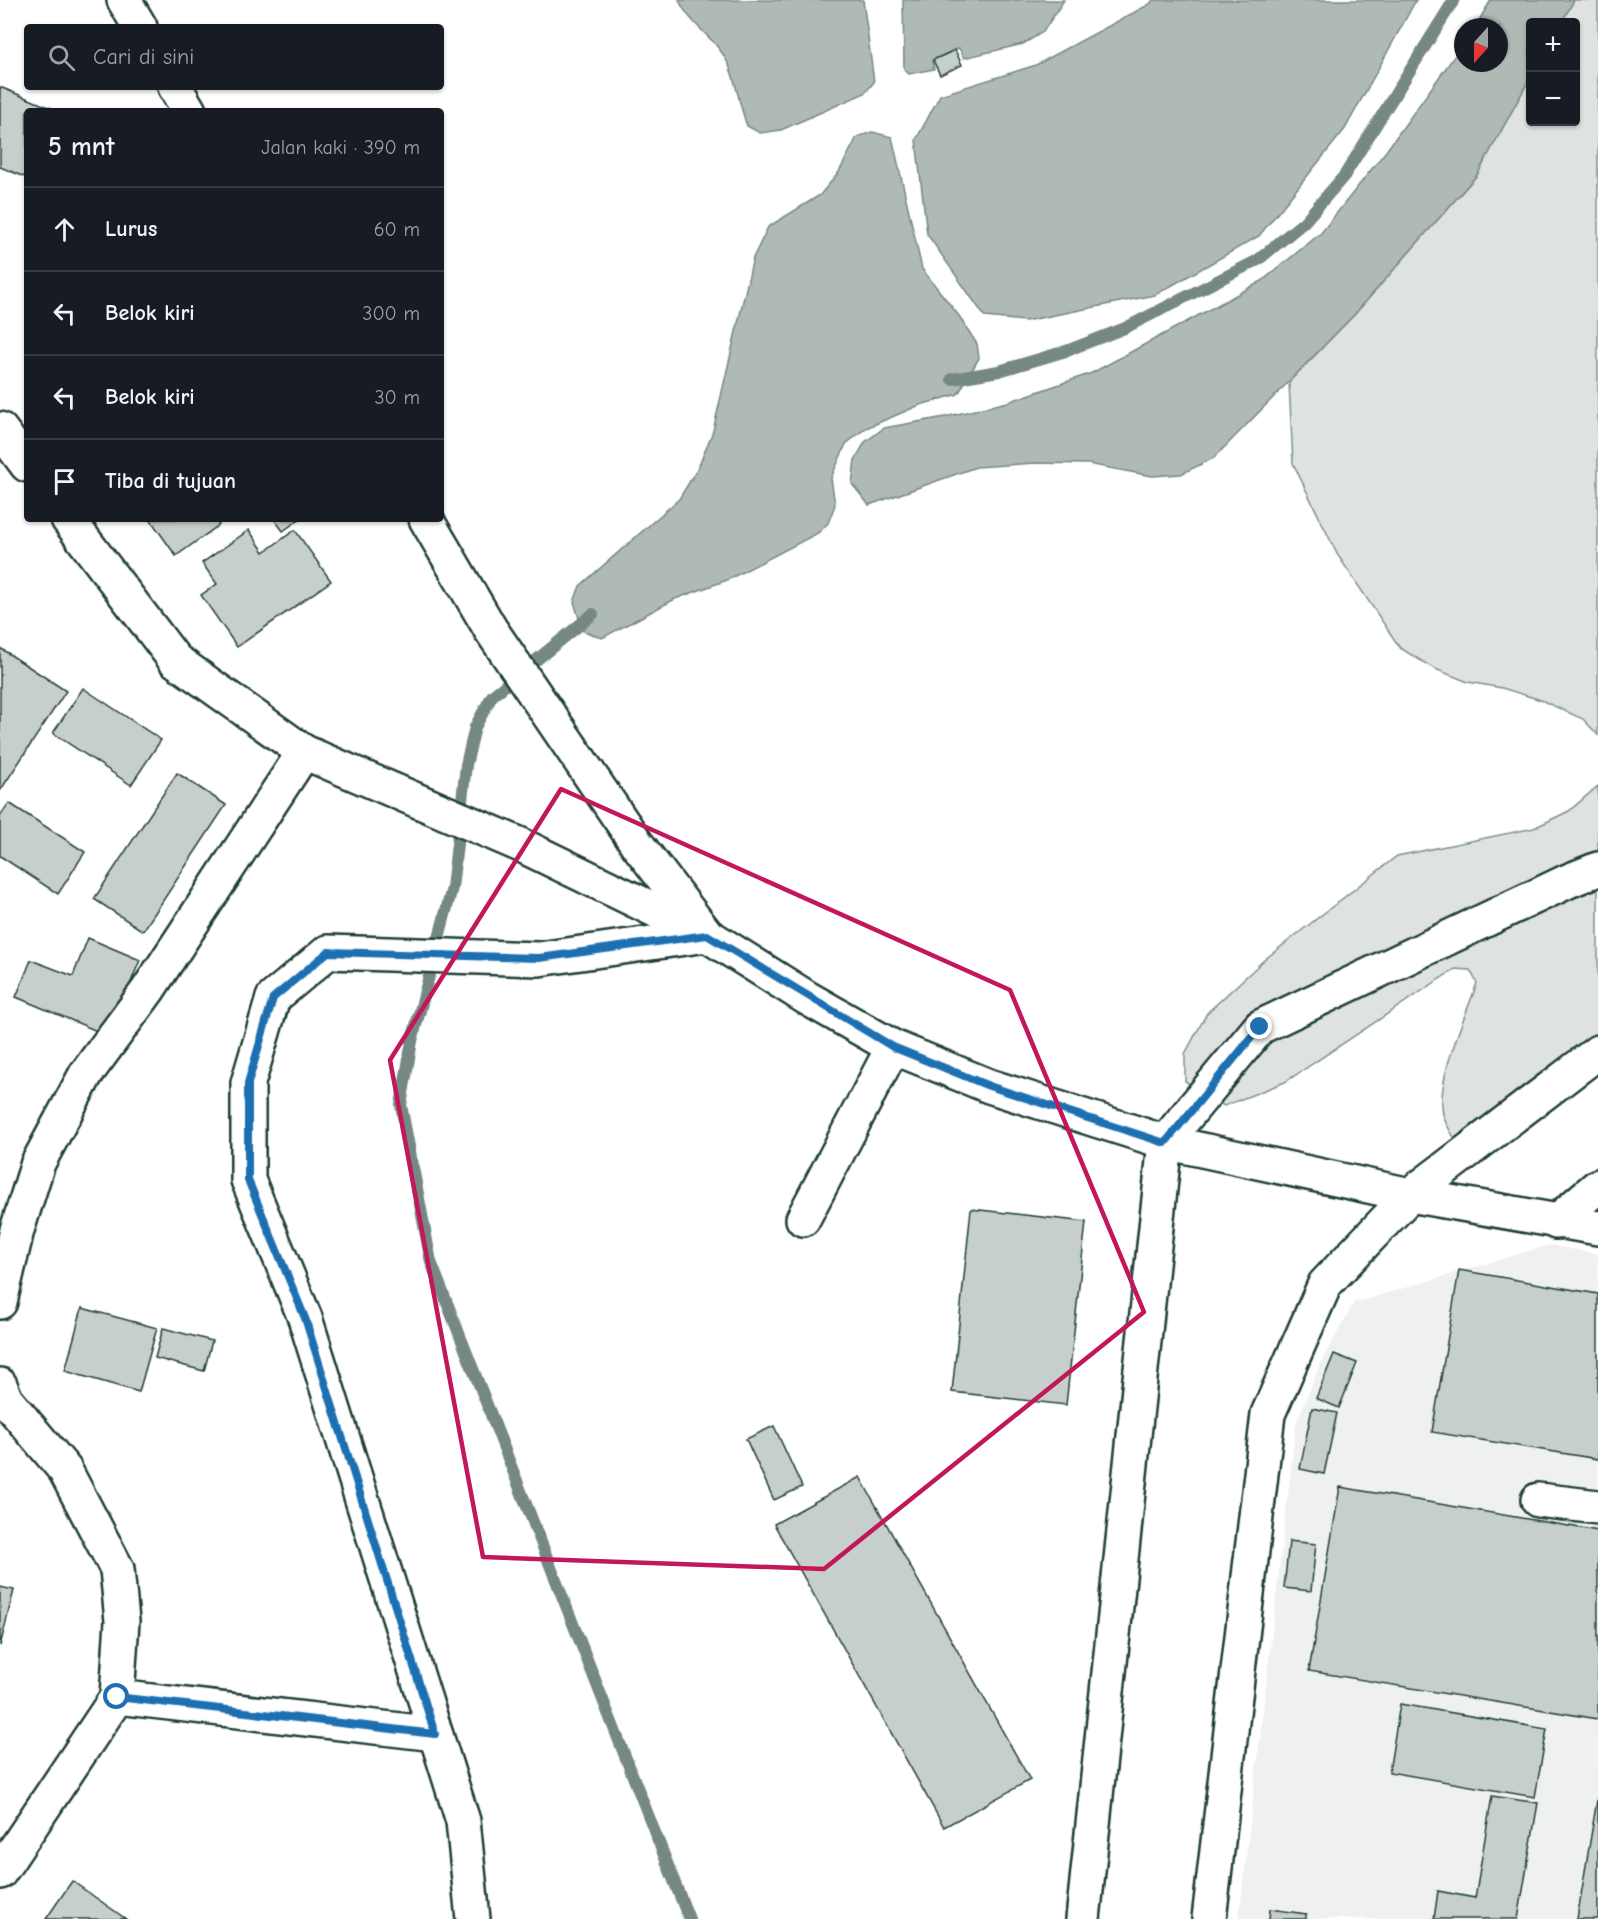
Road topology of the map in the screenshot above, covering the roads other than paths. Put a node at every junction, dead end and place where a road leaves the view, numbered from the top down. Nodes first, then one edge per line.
1 (124, 0) edge
2 (138, 24) edge
3 (177, 90) edge
4 (187, 108) edge
5 (0, 429) edge
6 (24, 461) edge
7 (70, 522) edge
8 (428, 522) edge
9 (304, 752) junction
10 (1598, 869) edge
11 (707, 935) junction
12 (893, 1047) junction
13 (1598, 1052) edge
14 (1165, 1143) junction
15 (1598, 1186) edge
16 (1410, 1195) junction
17 (803, 1219) dead end
18 (1556, 1222) junction
19 (1598, 1228) edge
20 (0, 1302) edge
21 (0, 1385) edge
22 (1538, 1500) dead end
23 (1598, 1507) edge
24 (117, 1697) junction
25 (435, 1734) junction
26 (0, 1872) edge
27 (474, 1919) edge
28 (1083, 1919) edge
29 (1209, 1919) edge

1 - 2 lane
3 - 4 lane
5 - 6 lane
7 - 9 lane
8 - 11 lane
9 - 11 lane
9 - 20 lane
10 - 14 lane
11 - 12 lane
11 - 25 lane
12 - 14 lane
12 - 17 lane
13 - 16 lane
14 - 16 lane
14 - 28 lane
15 - 18 lane
16 - 18 lane
16 - 29 lane
18 - 19 lane
21 - 24 lane
22 - 23 lane
24 - 25 lane
24 - 26 lane
25 - 27 lane

